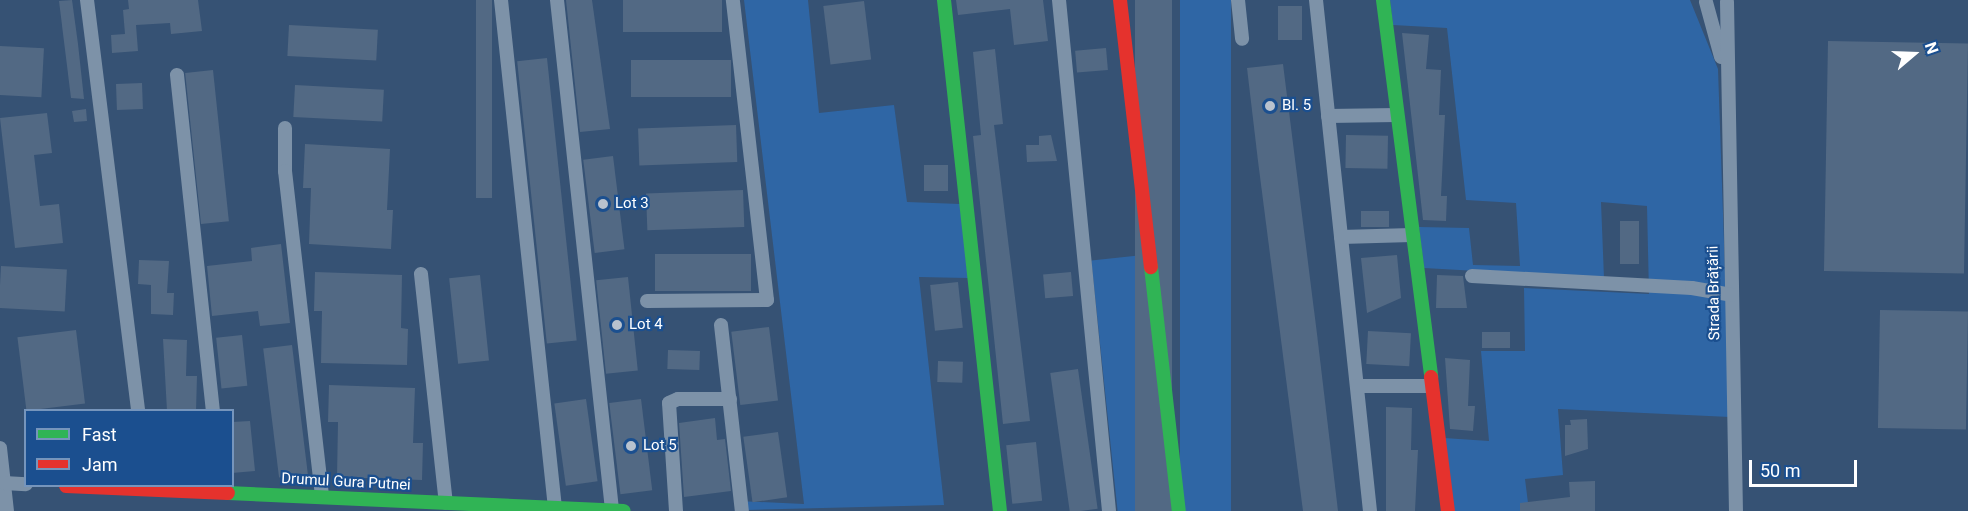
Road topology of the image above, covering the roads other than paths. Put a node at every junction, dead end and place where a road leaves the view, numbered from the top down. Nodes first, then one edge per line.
1 (87, 0) edge
2 (501, 0) edge
3 (557, 0) edge
4 (733, 0) edge
5 (944, 0) edge
6 (1059, 0) edge
7 (1120, 0) edge
8 (1238, 0) edge
9 (1316, 0) edge
10 (1383, 0) edge
11 (1705, 1) edge
12 (1728, 1) edge
13 (1242, 39) dead end
14 (1725, 74) junction
15 (177, 75) dead end
16 (1397, 115) junction
17 (1328, 116) junction
18 (285, 128) dead end
19 (1412, 235) junction
20 (1341, 237) junction
21 (421, 274) dead end
22 (1472, 276) dead end
23 (1731, 295) junction
24 (647, 301) dead end
25 (721, 325) dead end
26 (1357, 386) junction
27 (1431, 386) junction
28 (730, 399) junction
29 (138, 409) edge
30 (213, 409) edge
31 (0, 448) edge
32 (4, 483) junction
33 (24, 484) edge
34 (107, 487) edge
35 (148, 488) edge
36 (222, 489) edge
37 (329, 502) edge
38 (453, 506) edge
39 (555, 508) junction
40 (524, 509) edge
41 (612, 510) edge
42 (7, 511) edge
43 (624, 511) edge
44 (676, 511) edge
45 (742, 511) edge
46 (1000, 511) edge
47 (1109, 511) edge
48 (1179, 511) edge
49 (1370, 511) edge
50 (1448, 511) edge
51 (1736, 511) edge

1 - 29 street
2 - 39 street
3 - 41 street
4 - 24 street
5 - 46 street
6 - 47 street
7 - 48 street
8 - 13 street
9 - 17 street
10 - 16 street
11 - 12 street
11 - 14 street, Strada Brățării
12 - 14 street, Strada Brățării
14 - 23 street, Strada Brățării
15 - 30 street
16 - 17 street
16 - 19 street
17 - 20 street
18 - 37 street
19 - 20 street
19 - 27 street
20 - 26 street
21 - 38 street
22 - 23 street
23 - 51 street, Strada Brățării
25 - 28 street
26 - 27 street
26 - 49 street
27 - 50 street
28 - 44 street
28 - 45 street
31 - 32 street
32 - 33 street
32 - 42 street
34 - 35 street, Drumul Gura Putnei
35 - 36 street, Drumul Gura Putnei
36 - 37 street, Drumul Gura Putnei
37 - 38 street, Drumul Gura Putnei
38 - 40 street, Drumul Gura Putnei
39 - 40 street, Drumul Gura Putnei
39 - 41 street, Drumul Gura Putnei
41 - 43 street, Drumul Gura Putnei

